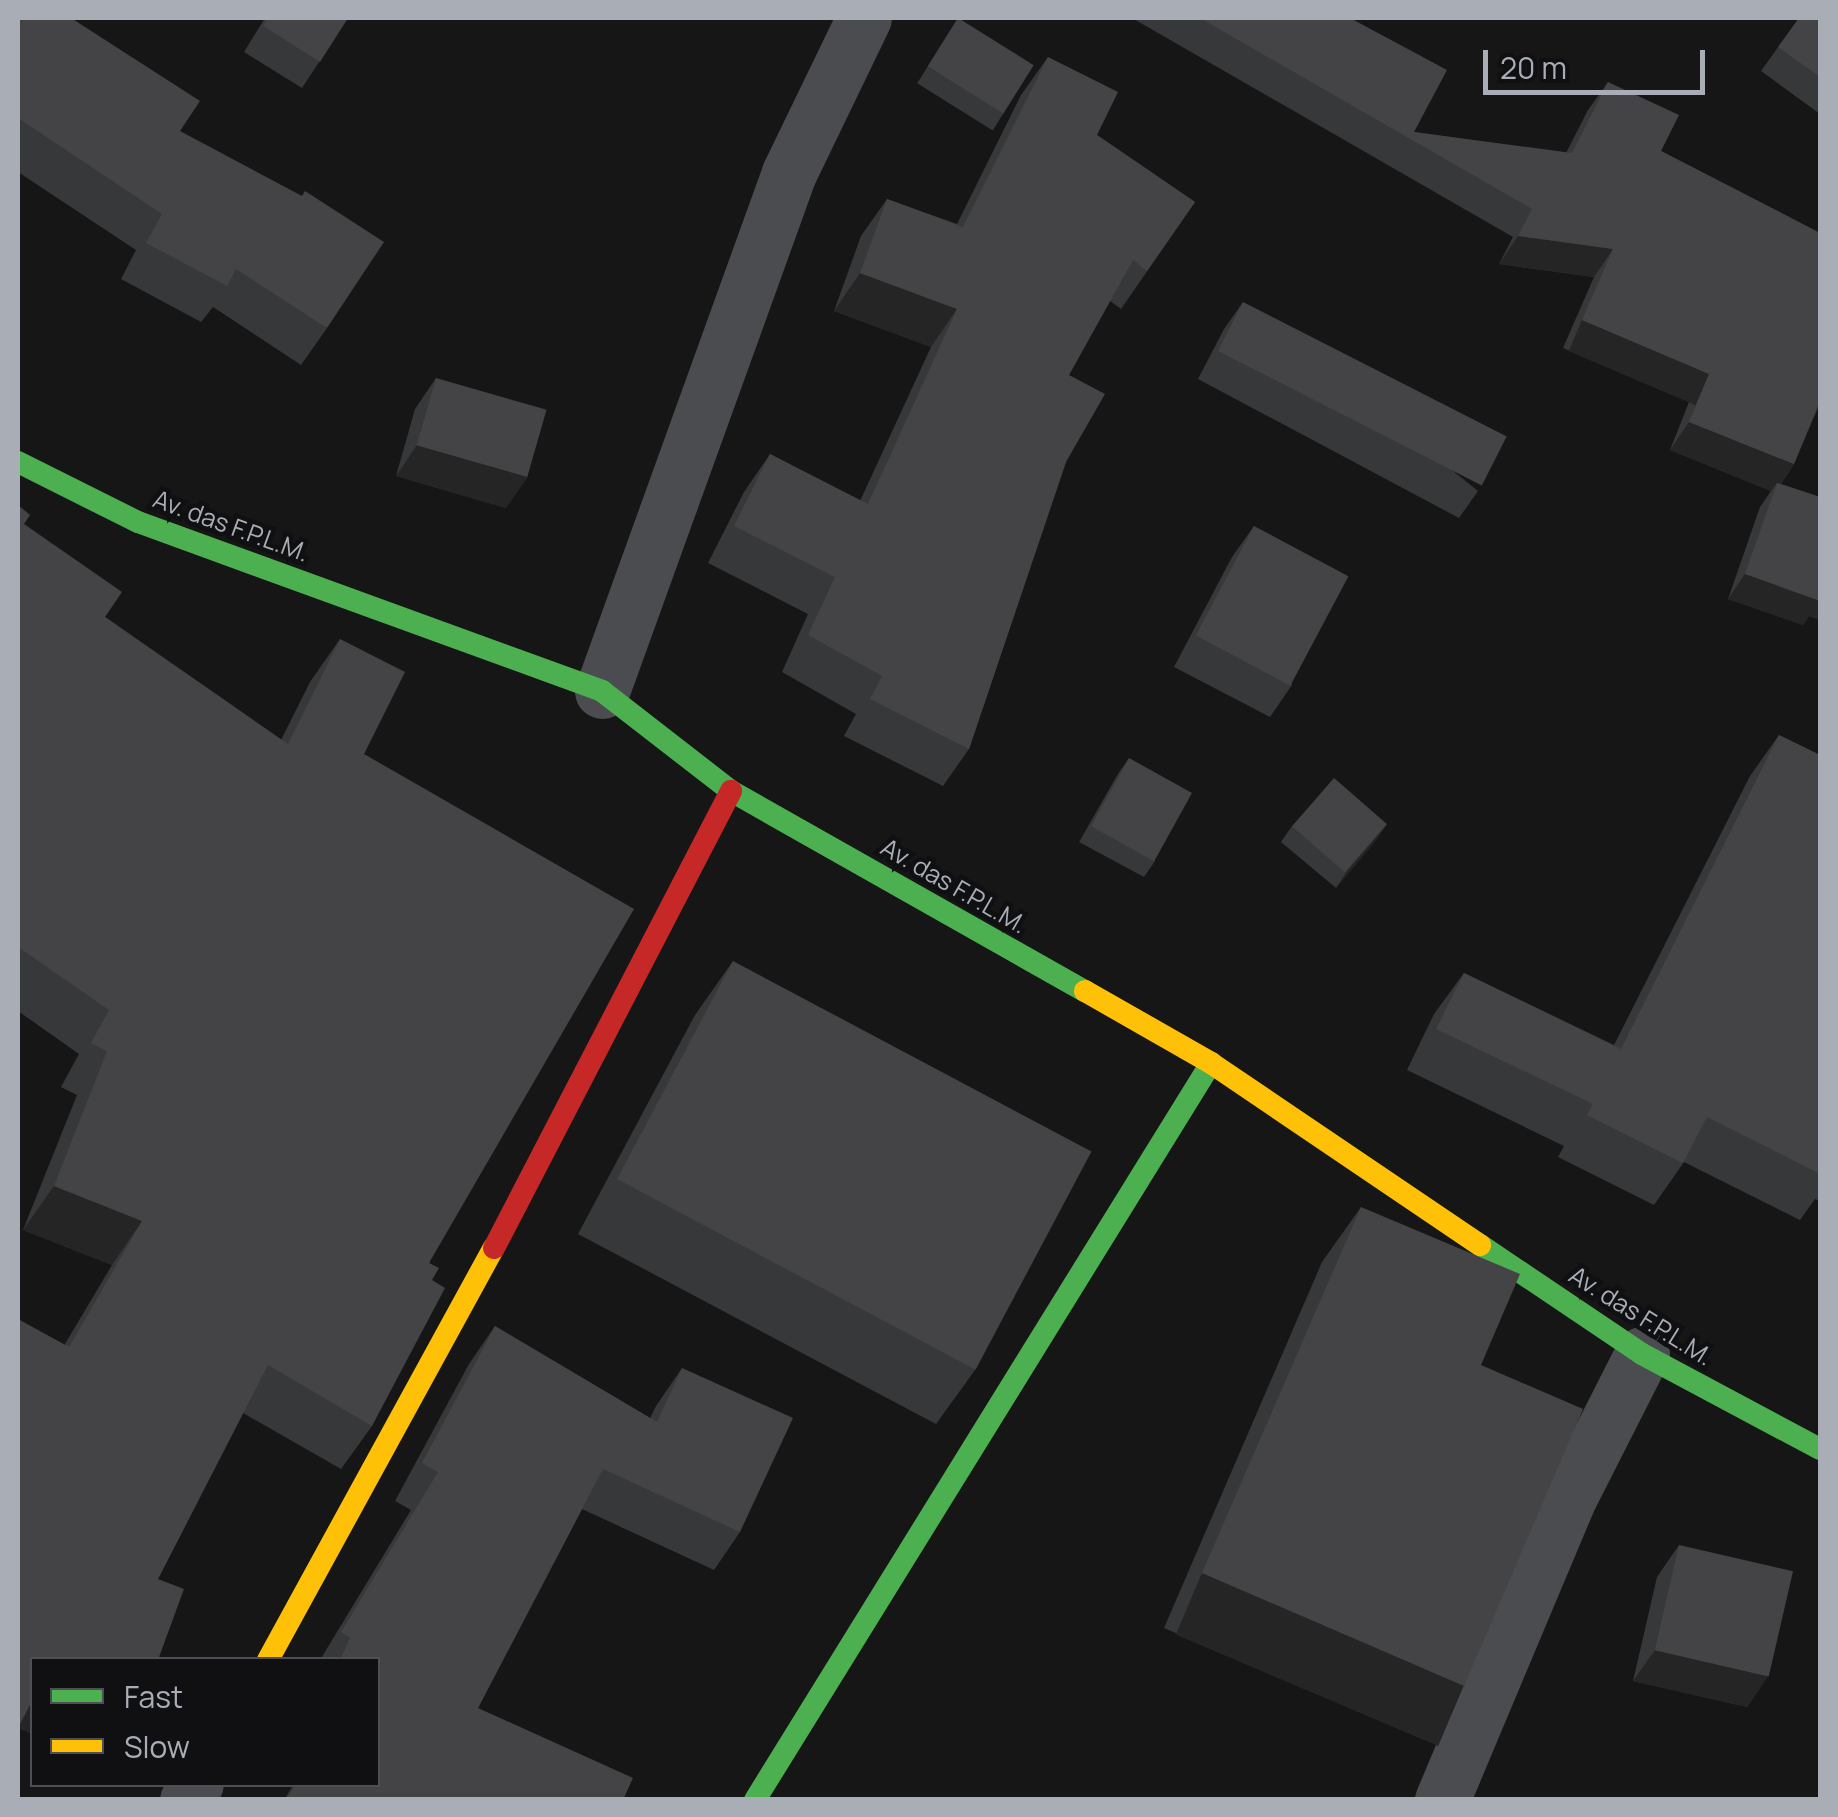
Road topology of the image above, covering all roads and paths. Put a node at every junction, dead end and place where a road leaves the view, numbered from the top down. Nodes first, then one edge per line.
1 (864, 18) edge
2 (18, 462) edge
3 (602, 690) junction
4 (731, 791) junction
5 (1210, 1063) junction
6 (1642, 1354) junction
7 (1820, 1450) edge
8 (270, 1657) edge
9 (755, 1800) edge
10 (1442, 1800) edge

1 - 3 street
2 - 3 main road, Av. das F.P.L.M.
3 - 4 main road, Av. das F.P.L.M.
4 - 5 main road, Av. das F.P.L.M.
4 - 8 main road
5 - 6 main road, Av. das F.P.L.M.
5 - 9 main road
6 - 7 main road, Av. das F.P.L.M.
6 - 10 street

